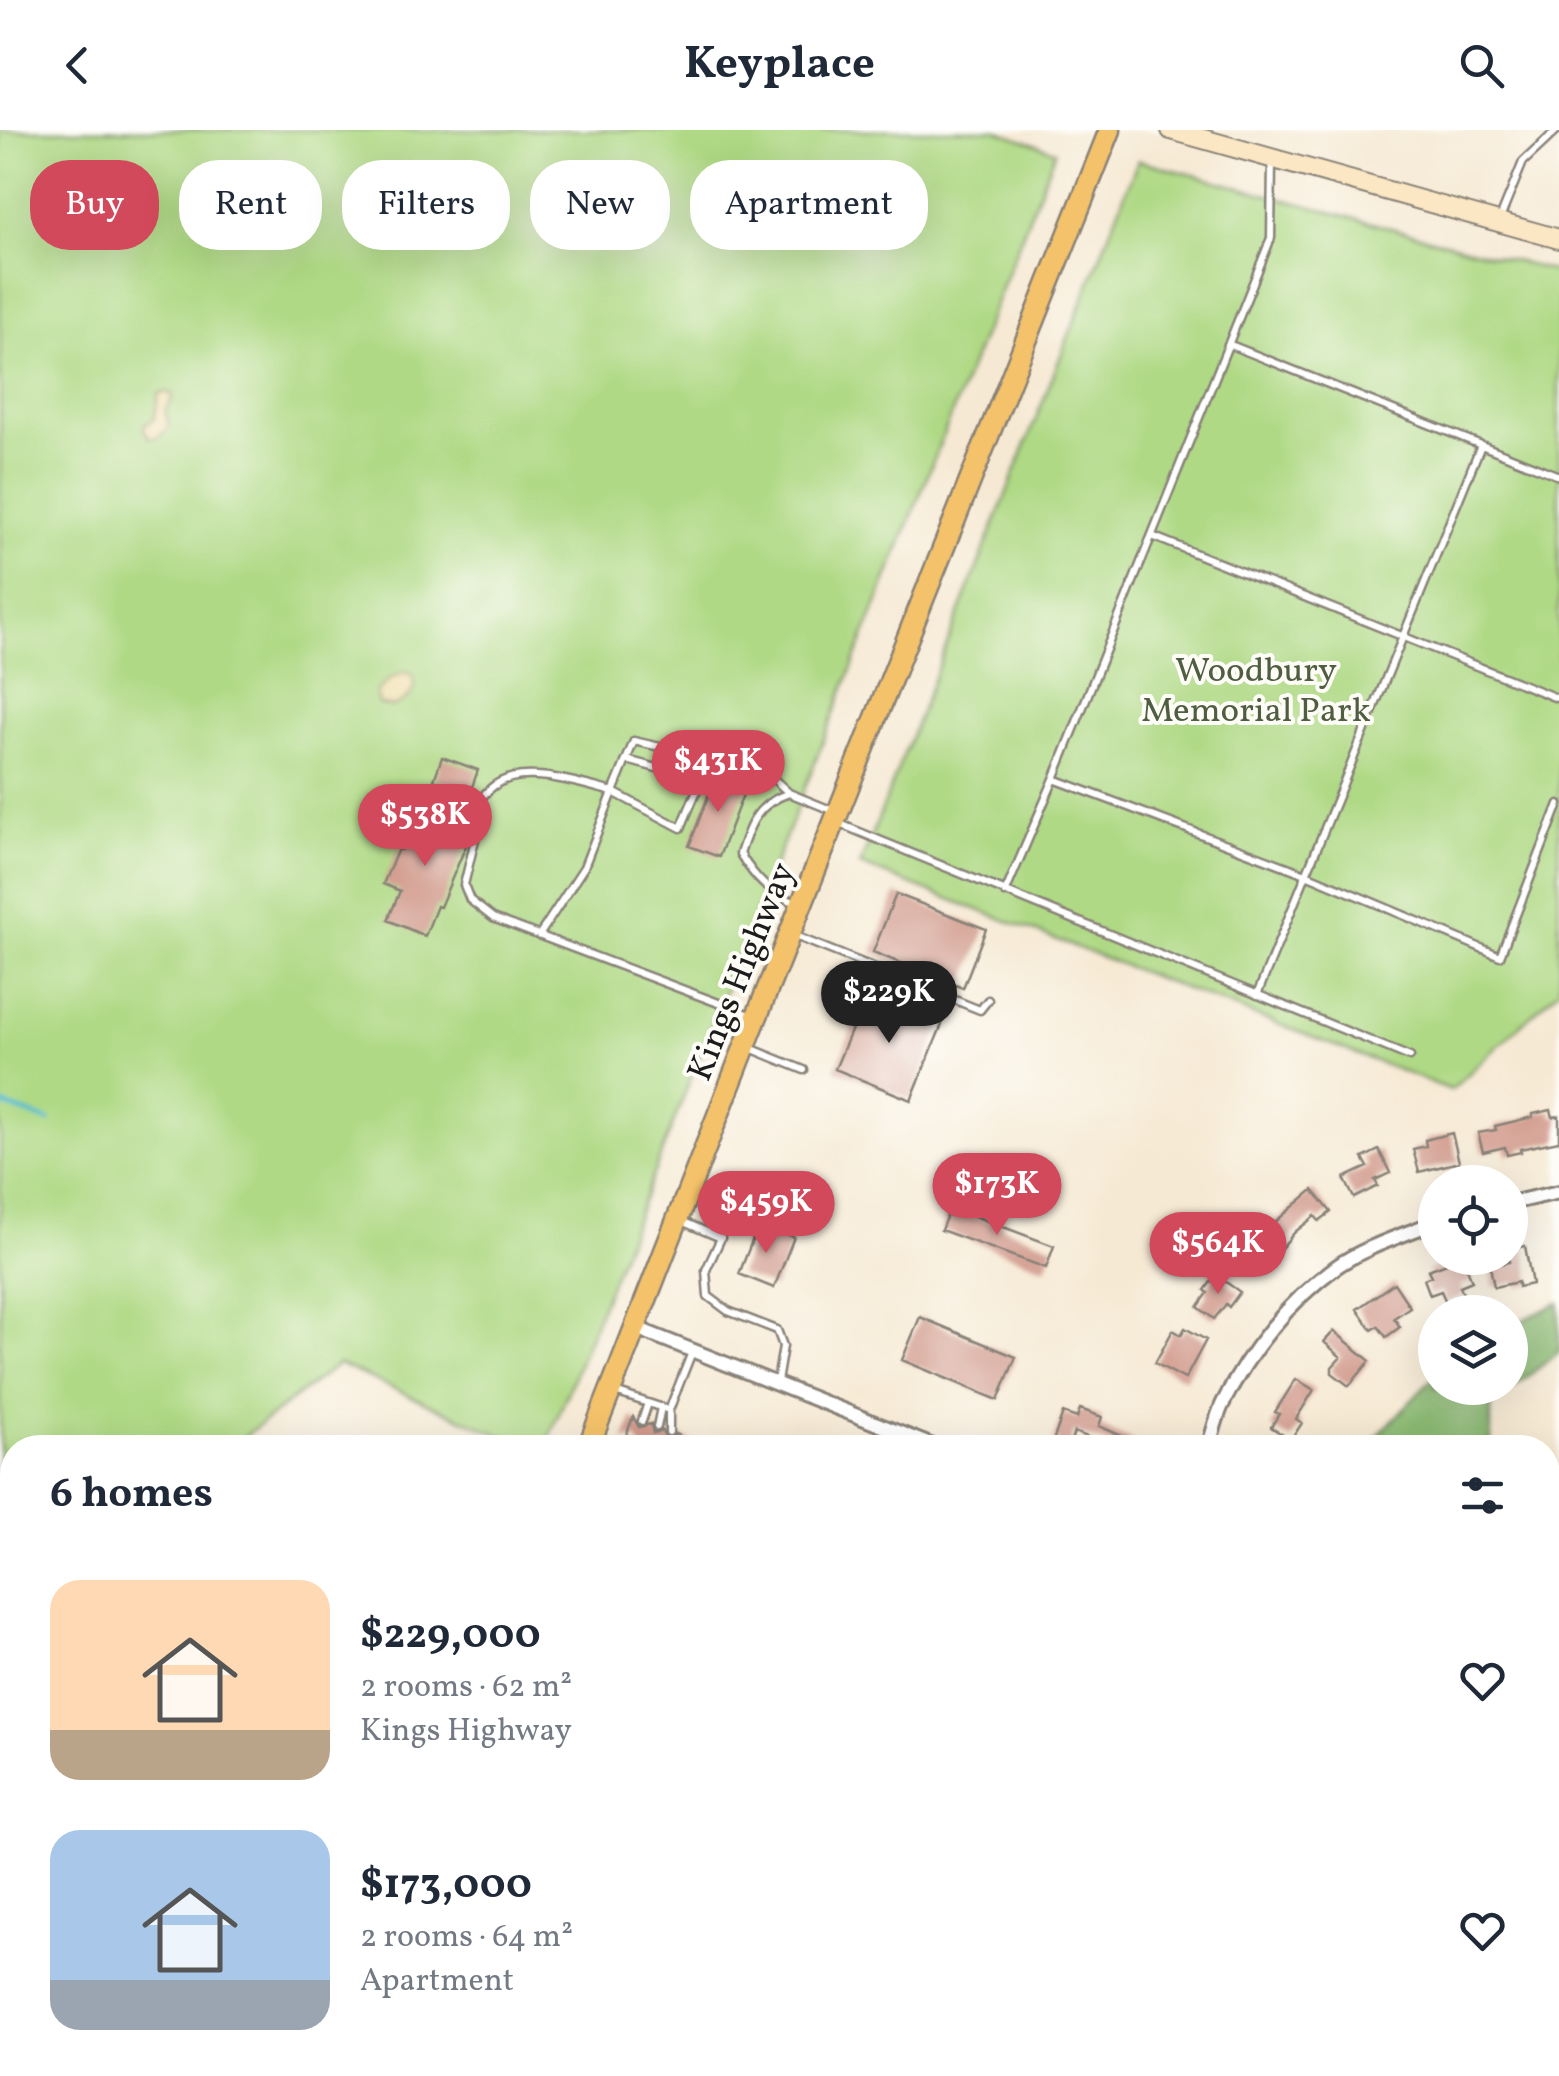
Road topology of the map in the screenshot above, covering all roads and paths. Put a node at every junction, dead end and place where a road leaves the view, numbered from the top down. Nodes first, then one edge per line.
1 (1110, 130) edge
2 (1171, 130) edge
3 (1557, 130) edge
4 (1272, 158) junction
5 (1499, 222) junction
6 (1559, 239) edge
7 (1228, 344) junction
8 (1480, 445) junction
9 (1559, 476) edge
10 (1151, 536) junction
11 (1402, 636) junction
12 (1559, 699) edge
13 (710, 759) junction
14 (627, 760) junction
15 (1054, 779) junction
16 (701, 780) junction
17 (614, 792) junction
18 (789, 792) junction
19 (1559, 804) edge
20 (836, 817) junction
21 (1306, 874) junction
22 (1005, 893) junction
23 (801, 904) junction
24 (540, 934) junction
25 (790, 934) junction
26 (1258, 994) junction
27 (988, 1000) dead end
28 (756, 1017) junction
29 (744, 1046) junction
30 (1410, 1057) dead end
31 (804, 1070) dead end
32 (1559, 1192) edge
33 (1528, 1198) edge
34 (677, 1220) junction
35 (1418, 1229) edge
36 (636, 1328) junction
37 (693, 1350) junction
38 (777, 1382) junction
39 (611, 1390) junction
40 (648, 1403) junction
41 (665, 1409) junction
42 (642, 1421) dead end
43 (657, 1427) dead end
44 (669, 1432) dead end
45 (593, 1435) edge
46 (895, 1435) edge
47 (1212, 1435) edge

1 - 20 main road, Kings Highway
2 - 4 street
3 - 5 lane
4 - 5 street
4 - 7 lane
5 - 6 street
7 - 8 lane
7 - 10 lane
8 - 9 lane
8 - 11 lane
10 - 11 lane
10 - 15 lane
11 - 12 lane
11 - 21 lane
13 - 14 lane
13 - 16 lane
13 - 18 lane
14 - 16 lane
14 - 17 lane
15 - 21 lane
15 - 22 lane
16 - 17 lane
17 - 24 lane
17 - 24 lane
18 - 20 lane
18 - 23 lane
19 - 21 lane
20 - 22 lane
20 - 23 main road, Kings Highway
21 - 26 lane
22 - 26 lane
23 - 25 main road, Kings Highway
24 - 28 lane
25 - 27 lane
25 - 28 main road, Kings Highway
26 - 30 lane
28 - 29 main road, Kings Highway
29 - 31 lane
29 - 34 main road, Kings Highway
32 - 33 street
34 - 36 main road, Kings Highway
34 - 38 lane
35 - 47 street
36 - 37 street
36 - 39 main road, Kings Highway
37 - 38 street
37 - 41 lane
38 - 46 street
39 - 40 lane
39 - 45 main road, Kings Highway
40 - 41 lane
40 - 42 lane
41 - 43 lane
41 - 44 lane

